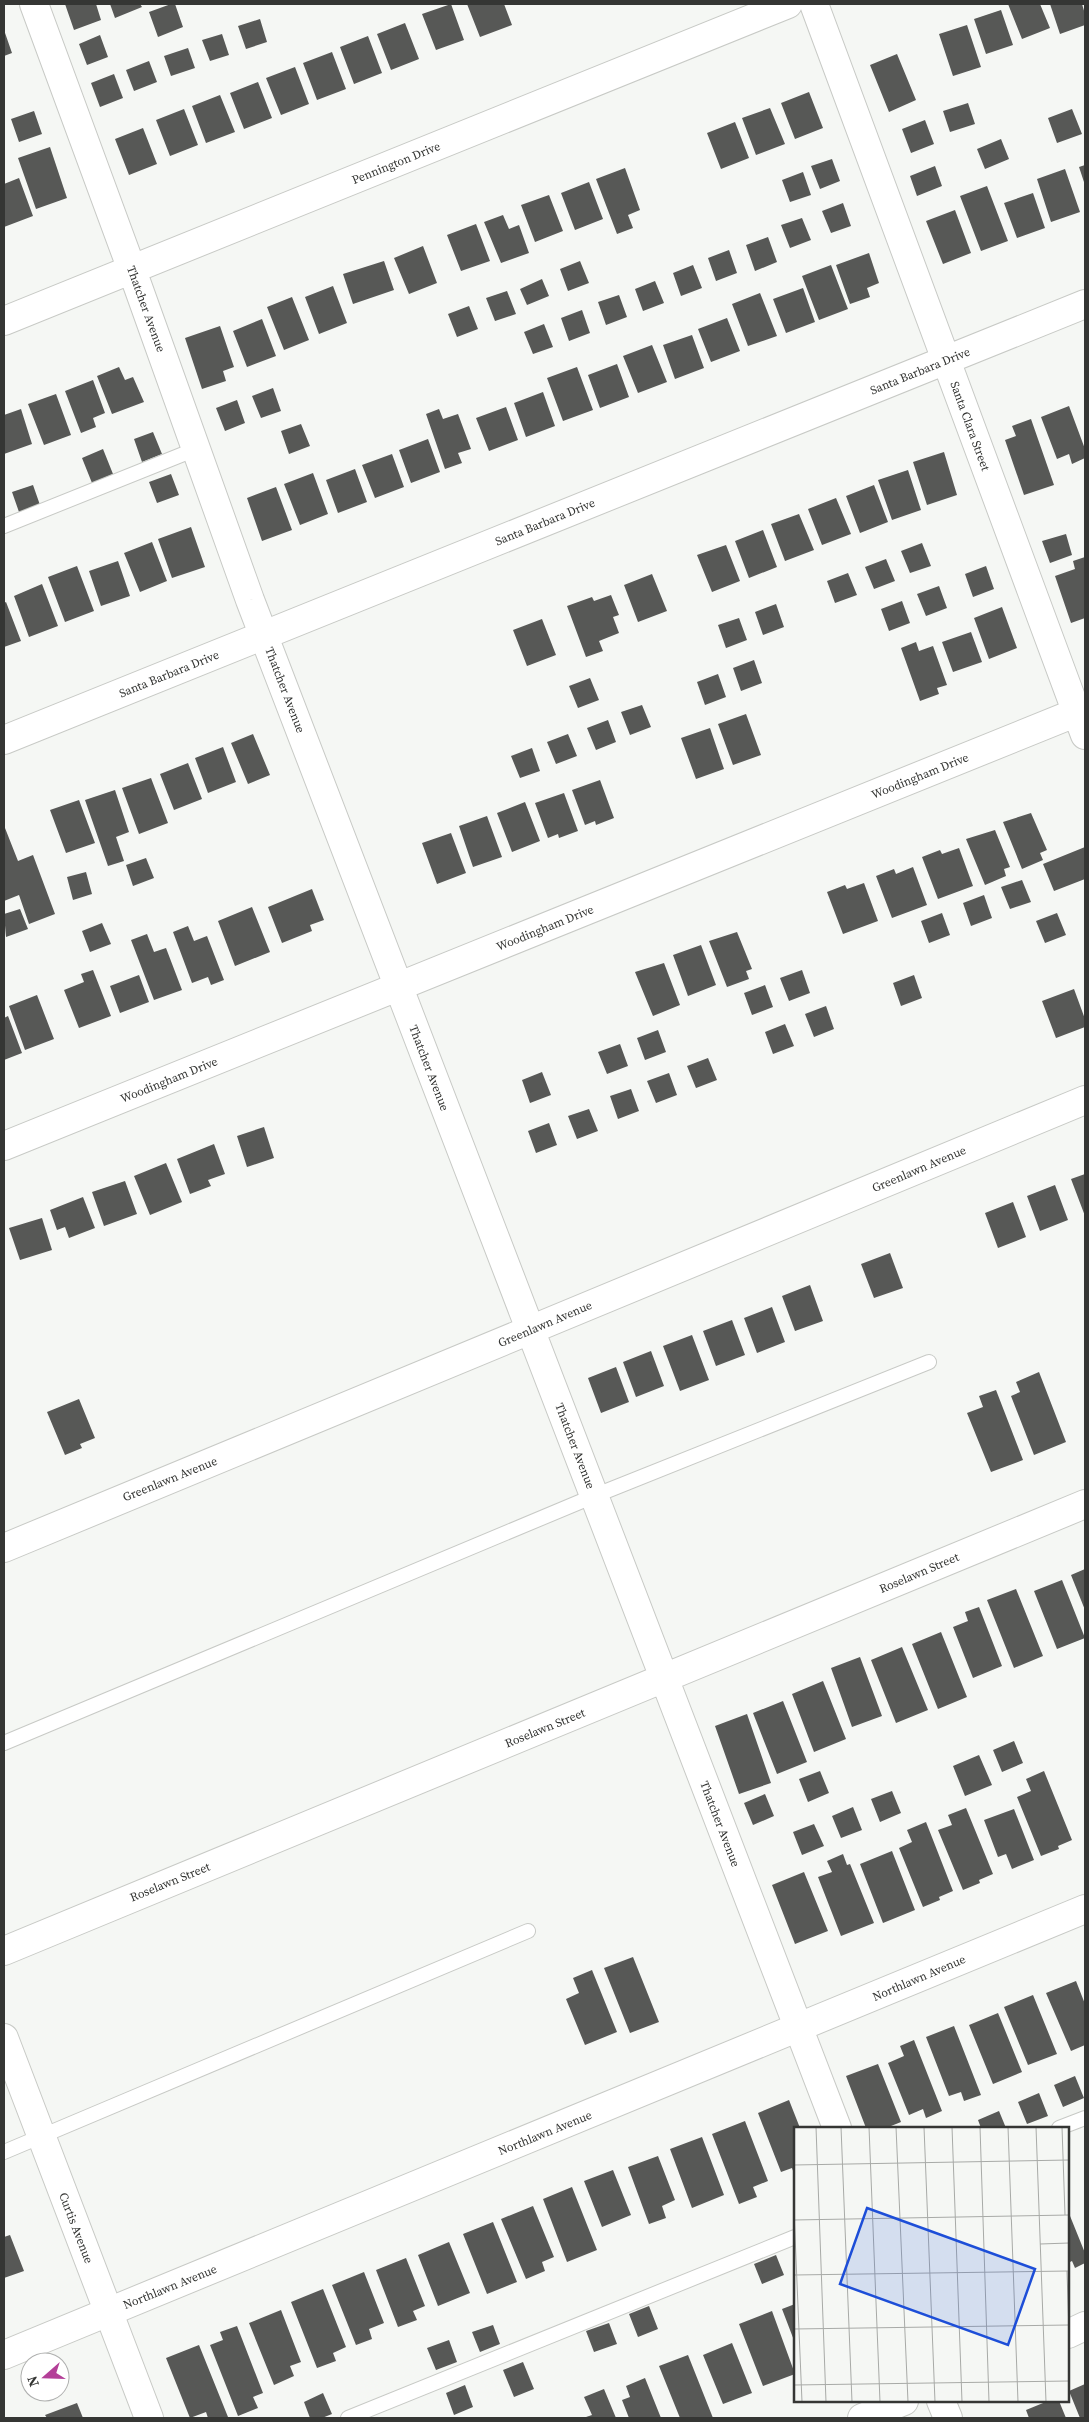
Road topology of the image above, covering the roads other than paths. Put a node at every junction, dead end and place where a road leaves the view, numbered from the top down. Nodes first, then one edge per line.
1 (34, 4) edge
2 (788, 4) edge
3 (814, 4) edge
4 (132, 270) junction
5 (1085, 304) edge
6 (4, 321) edge
7 (946, 360) junction
8 (196, 449) junction
9 (4, 526) edge
10 (264, 636) junction
11 (1082, 719) edge
12 (4, 740) edge
13 (398, 987) junction
14 (1085, 1100) edge
15 (4, 1146) edge
16 (530, 1330) junction
17 (929, 1362) dead end
18 (594, 1496) junction
19 (1085, 1504) edge
20 (4, 1548) edge
21 (664, 1678) junction
22 (4, 1744) edge
23 (1085, 1909) edge
24 (528, 1932) dead end
25 (4, 1951) edge
26 (798, 2028) junction
27 (4, 2038) edge
28 (1085, 2118) edge
29 (837, 2127) edge
30 (1062, 2127) edge
31 (41, 2136) junction
32 (4, 2152) edge
33 (794, 2237) edge
34 (109, 2312) junction
35 (1085, 2326) edge
36 (1069, 2334) edge
37 (4, 2355) edge
38 (902, 2402) edge
39 (941, 2402) edge
40 (149, 2418) edge
41 (348, 2418) edge
42 (862, 2418) edge
43 (948, 2418) edge

1 - 4 street, Thatcher Avenue
2 - 4 street, Pennington Drive
3 - 7 street, Santa Clara Street
4 - 6 street, Pennington Drive
4 - 8 street, Thatcher Avenue
5 - 7 street, Santa Barbara Drive
7 - 10 street, Santa Barbara Drive
7 - 11 street, Santa Clara Street
8 - 9 lane
8 - 10 street, Thatcher Avenue
10 - 12 street, Santa Barbara Drive
10 - 13 street, Thatcher Avenue
11 - 13 street, Woodingham Drive
13 - 15 street, Woodingham Drive
13 - 16 street, Thatcher Avenue
14 - 16 street, Greenlawn Avenue
16 - 18 street, Thatcher Avenue
16 - 20 street, Greenlawn Avenue
17 - 18 lane
18 - 21 street, Thatcher Avenue
18 - 22 lane
19 - 21 street, Roselawn Street
21 - 25 street, Roselawn Street
21 - 26 street, Thatcher Avenue
23 - 26 street, Northlawn Avenue
24 - 31 lane
26 - 29 street, Thatcher Avenue
26 - 34 street, Northlawn Avenue
27 - 31 street, Curtis Avenue
28 - 30 lane
31 - 32 lane
31 - 34 street, Curtis Avenue
33 - 41 lane
34 - 37 street, Northlawn Avenue
34 - 40 street, Curtis Avenue
35 - 36 street
38 - 42 street
39 - 43 street

